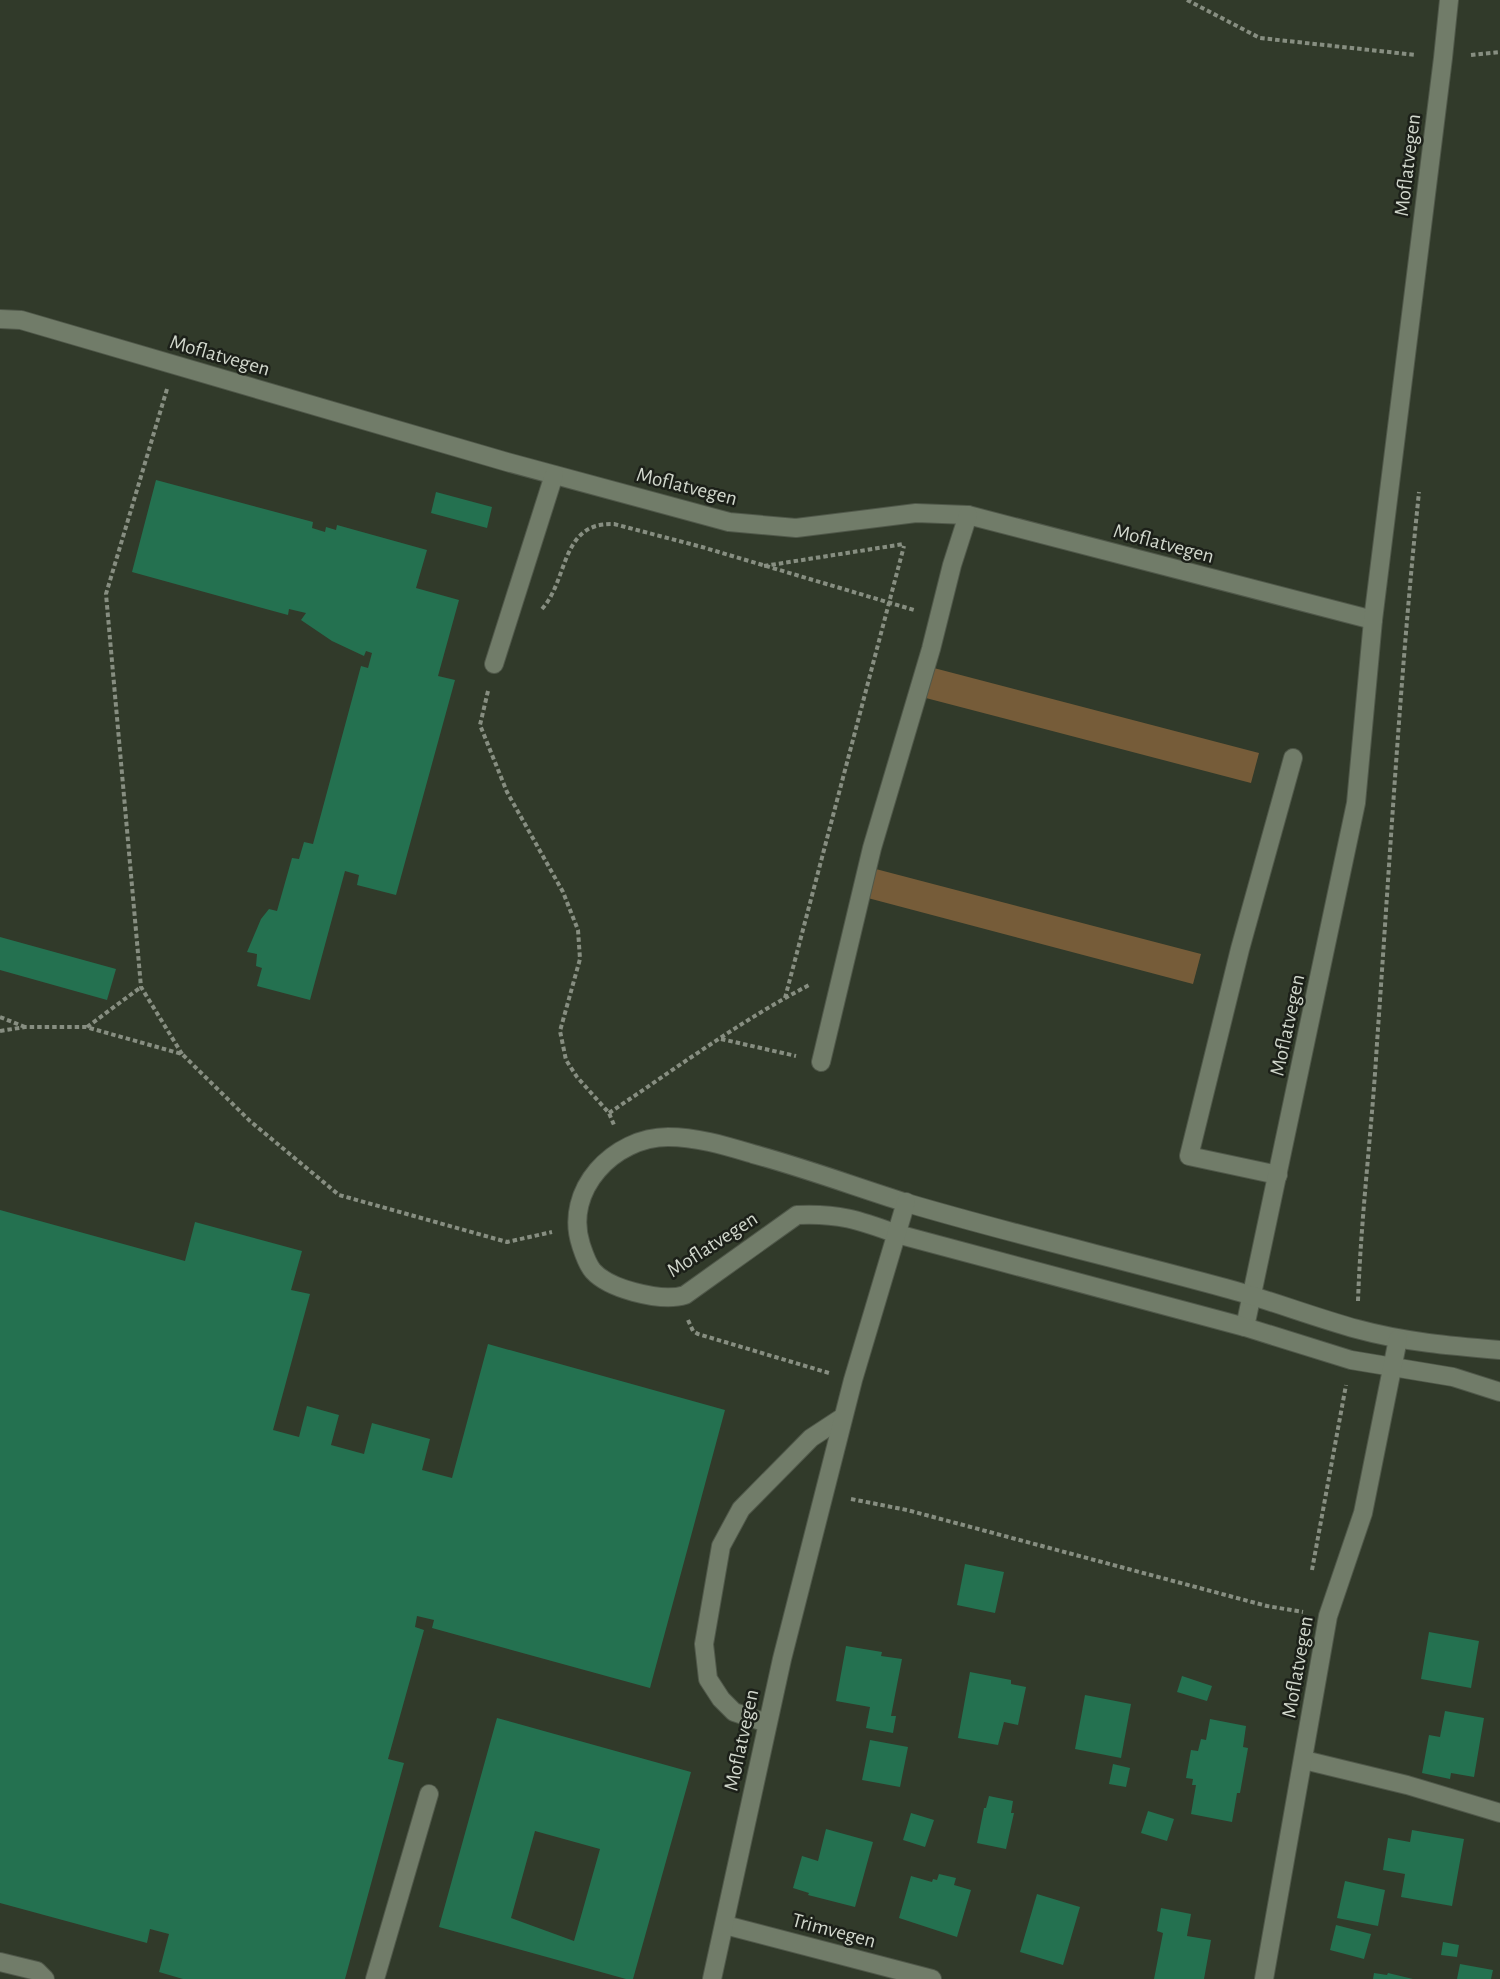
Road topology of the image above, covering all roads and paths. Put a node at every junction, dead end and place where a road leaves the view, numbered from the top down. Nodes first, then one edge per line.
1 (1187, 0) edge
2 (1449, 0) edge
3 (1443, 58) junction
4 (0, 319) edge
5 (174, 365) junction
6 (554, 475) junction
7 (1420, 488) dead end
8 (968, 515) junction
9 (904, 546) dead end
10 (888, 603) junction
11 (536, 616) dead end
12 (939, 618) junction
13 (1373, 620) junction
14 (494, 664) joint
15 (1293, 758) dead end
16 (844, 967) junction
17 (141, 987) junction
18 (785, 998) junction
19 (0, 1017) edge
20 (25, 1027) junction
21 (86, 1027) junction
22 (0, 1031) edge
23 (721, 1039) junction
24 (182, 1054) junction
25 (821, 1062) joint
26 (609, 1113) junction
27 (624, 1148) junction
28 (1278, 1175) junction
29 (906, 1202) junction
30 (576, 1226) junction
31 (897, 1234) junction
32 (1253, 1295) junction
33 (681, 1296) junction
34 (1245, 1327) junction
35 (1357, 1329) junction
36 (1398, 1339) junction
37 (1500, 1350) edge
38 (1351, 1360) junction
39 (1393, 1367) junction
40 (838, 1376) dead end
41 (1500, 1392) edge
42 (843, 1417) junction
43 (846, 1498) dead end
44 (1311, 1578) dead end
45 (1328, 1616) junction
46 (767, 1723) junction
47 (1304, 1760) junction
48 (429, 1794) dead end
49 (1500, 1813) edge
50 (725, 1924) junction
51 (0, 1962) edge
52 (45, 1979) edge
53 (375, 1979) edge
54 (712, 1979) edge
55 (932, 1979) edge
56 (1264, 1979) edge

1 - 3 path
2 - 3 street, Moflatvegen
3 - 13 street, Moflatvegen
4 - 5 street, Moflatvegen
5 - 6 street, Moflatvegen
5 - 17 path
6 - 8 street, Moflatvegen
6 - 14 street
7 - 35 path
8 - 12 street
8 - 13 street, Moflatvegen
9 - 10 path
10 - 11 path
10 - 12 path
10 - 18 path
12 - 16 street
13 - 28 street, Moflatvegen
14 - 26 path
15 - 28 street
16 - 18 path
16 - 25 street
17 - 21 path
17 - 24 path
18 - 23 path
19 - 20 path
20 - 21 path
20 - 22 path
21 - 24 path
23 - 25 path
23 - 26 path
24 - 30 path
26 - 27 path
27 - 29 street, Moflatvegen
27 - 30 street, Moflatvegen
28 - 32 street, Moflatvegen
29 - 31 street, Moflatvegen
29 - 32 street, Moflatvegen
30 - 33 street, Moflatvegen
31 - 33 street, Moflatvegen
31 - 34 street, Moflatvegen
31 - 42 street, Moflatvegen
32 - 34 street, Moflatvegen
32 - 35 street, Moflatvegen
33 - 40 path
34 - 38 street, Moflatvegen
35 - 36 street, Moflatvegen
36 - 37 street, Moflatvegen
36 - 39 street, Moflatvegen
38 - 39 street, Moflatvegen
38 - 44 path
39 - 41 street, Moflatvegen
39 - 45 street, Moflatvegen
42 - 46 street, Moflatvegen
42 - 46 street
43 - 45 path
45 - 47 street, Moflatvegen
46 - 50 street, Moflatvegen
47 - 49 street
47 - 56 street, Moflatvegen
48 - 53 street
50 - 54 street, Moflatvegen
50 - 55 street, Trimvegen
51 - 52 street

